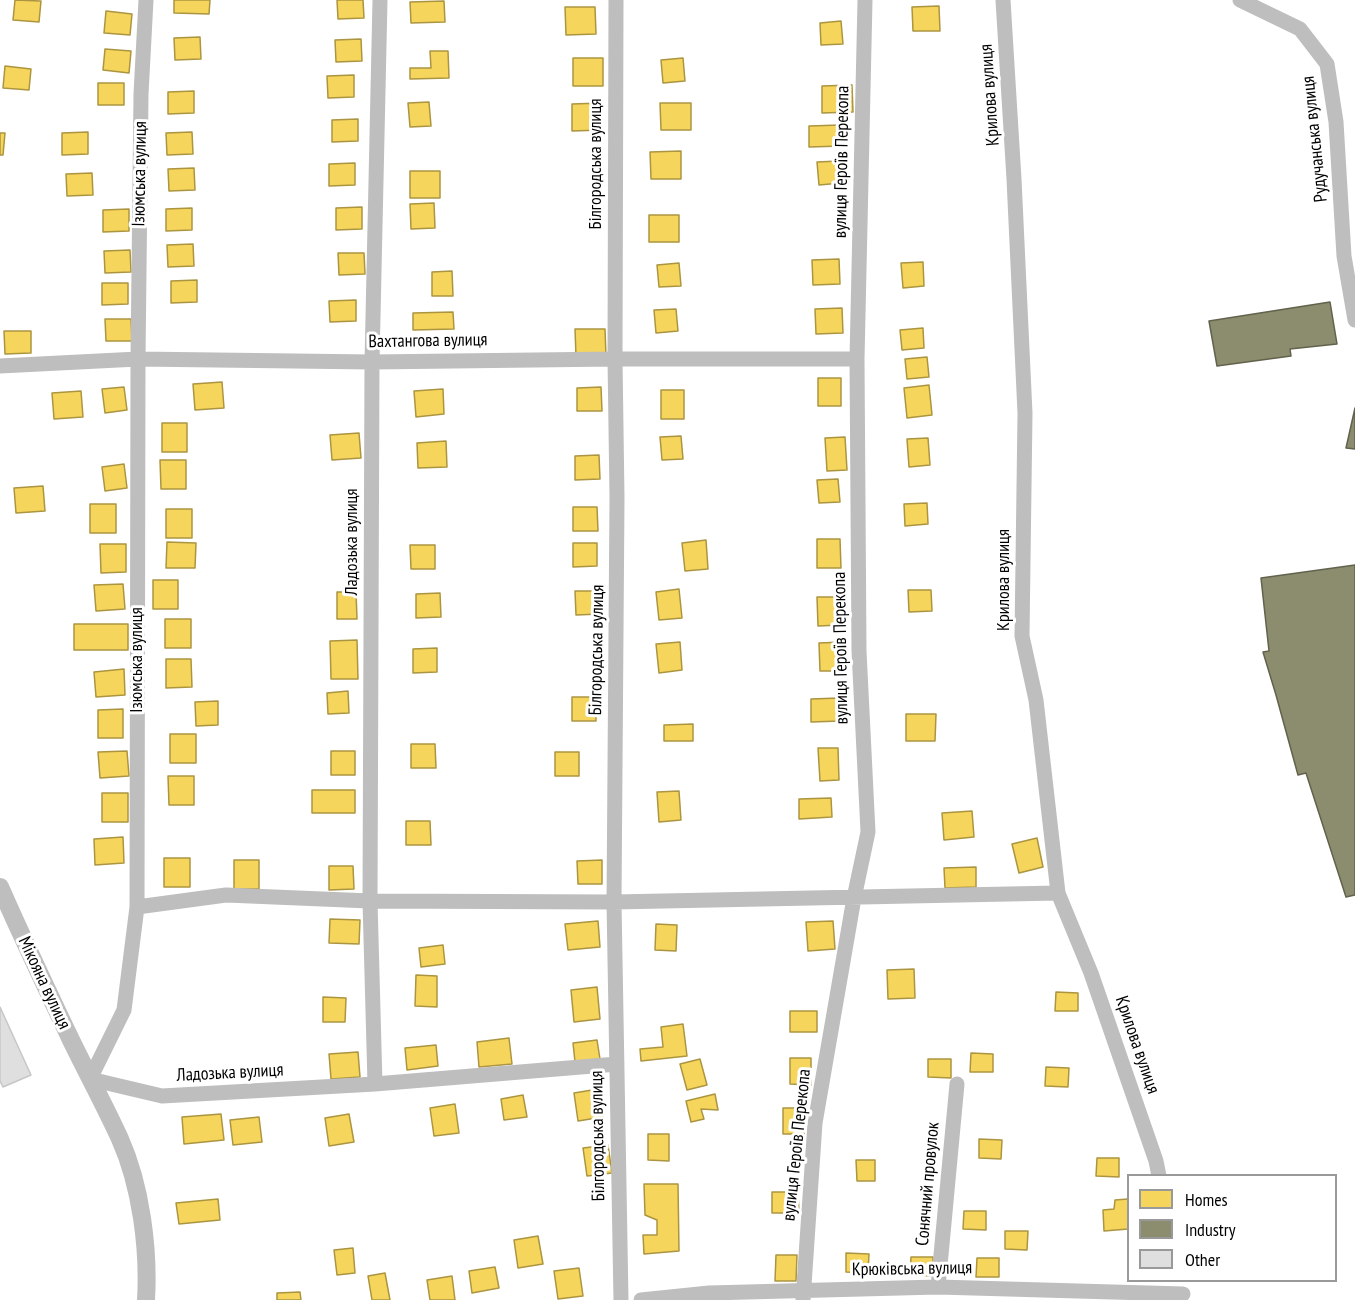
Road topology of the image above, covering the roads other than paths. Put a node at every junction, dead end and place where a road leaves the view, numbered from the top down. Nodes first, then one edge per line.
1 (146, 0) edge
2 (380, 0) edge
3 (616, 0) edge
4 (865, 0) edge
5 (1003, 0) edge
6 (1240, 0) edge
7 (1355, 320) edge
8 (138, 359) junction
9 (615, 359) junction
10 (858, 359) junction
11 (372, 362) junction
12 (0, 366) edge
13 (0, 887) edge
14 (1058, 893) junction
15 (854, 898) junction
16 (370, 901) junction
17 (614, 902) junction
18 (136, 907) junction
19 (617, 1064) junction
20 (90, 1079) junction
21 (375, 1084) junction
22 (957, 1084) dead end
23 (1159, 1174) edge
24 (938, 1287) junction
25 (1182, 1291) edge
26 (803, 1295) edge
27 (146, 1300) edge
28 (621, 1300) edge
29 (641, 1300) edge

1 - 8 street, Ізюмська вулиця
2 - 11 street, Ладозька вулиця
3 - 9 street, Білгородська вулиця
4 - 10 street, вулиця Героїв Перекопа
5 - 14 street, Крилова вулиця
6 - 7 street, Рудучанська вулиця
8 - 11 street, Вахтангова вулиця
8 - 12 street, Вахтангова вулиця
8 - 18 street, Ізюмська вулиця
9 - 10 street, Вахтангова вулиця
9 - 11 street, Вахтангова вулиця
9 - 17 street, Білгородська вулиця
10 - 15 street, вулиця Героїв Перекопа
11 - 16 street, Ладозька вулиця
13 - 20 street, Мікояна вулиця
14 - 15 street
14 - 23 street, Крилова вулиця
15 - 17 street
15 - 26 street, вулиця Героїв Перекопа
16 - 17 street
16 - 18 street
16 - 21 street, Ладозька вулиця
17 - 19 street, Білгородська вулиця
18 - 20 street, Ізюмська вулиця
19 - 21 street, Ладозька вулиця
19 - 28 street, Білгородська вулиця
20 - 21 street, Ладозька вулиця
20 - 27 street
22 - 24 street, Сонячний провулок
24 - 25 street, Крюківська вулиця
24 - 26 street, Крюківська вулиця
26 - 29 street, Крюківська вулиця

